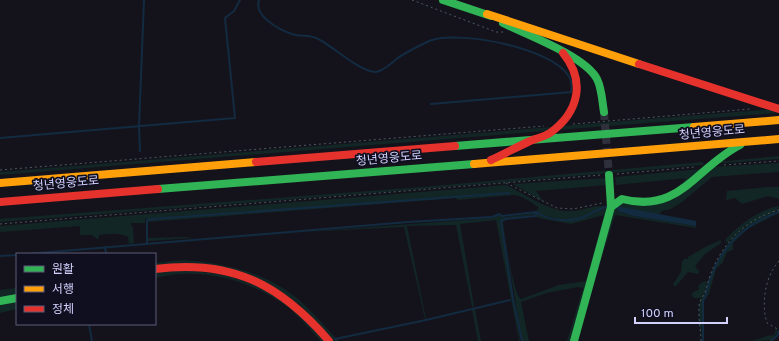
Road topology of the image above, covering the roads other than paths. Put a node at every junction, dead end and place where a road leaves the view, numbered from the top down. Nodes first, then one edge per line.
1 (444, 0) edge
2 (487, 14) junction
3 (563, 53) junction
4 (779, 109) edge
5 (604, 112) tunnel mouth
6 (779, 120) edge
7 (779, 139) edge
8 (531, 140) junction
9 (749, 142) junction
10 (486, 163) junction
11 (609, 175) tunnel mouth
12 (0, 183) edge
13 (0, 202) edge
14 (611, 207) junction
15 (156, 269) edge
16 (16, 298) edge
17 (0, 301) edge
18 (329, 341) edge
19 (574, 341) edge

1 - 2 main road
2 - 3 main road
2 - 4 main road
3 - 5 main road
3 - 8 main road
6 - 8 main road, 청년영웅도로
7 - 9 main road, 청년영웅도로
8 - 10 main road
8 - 12 main road, 청년영웅도로
9 - 10 main road, 청년영웅도로
9 - 14 main road
10 - 13 main road, 청년영웅도로
11 - 14 main road
14 - 19 main road
15 - 18 main road
16 - 17 main road

